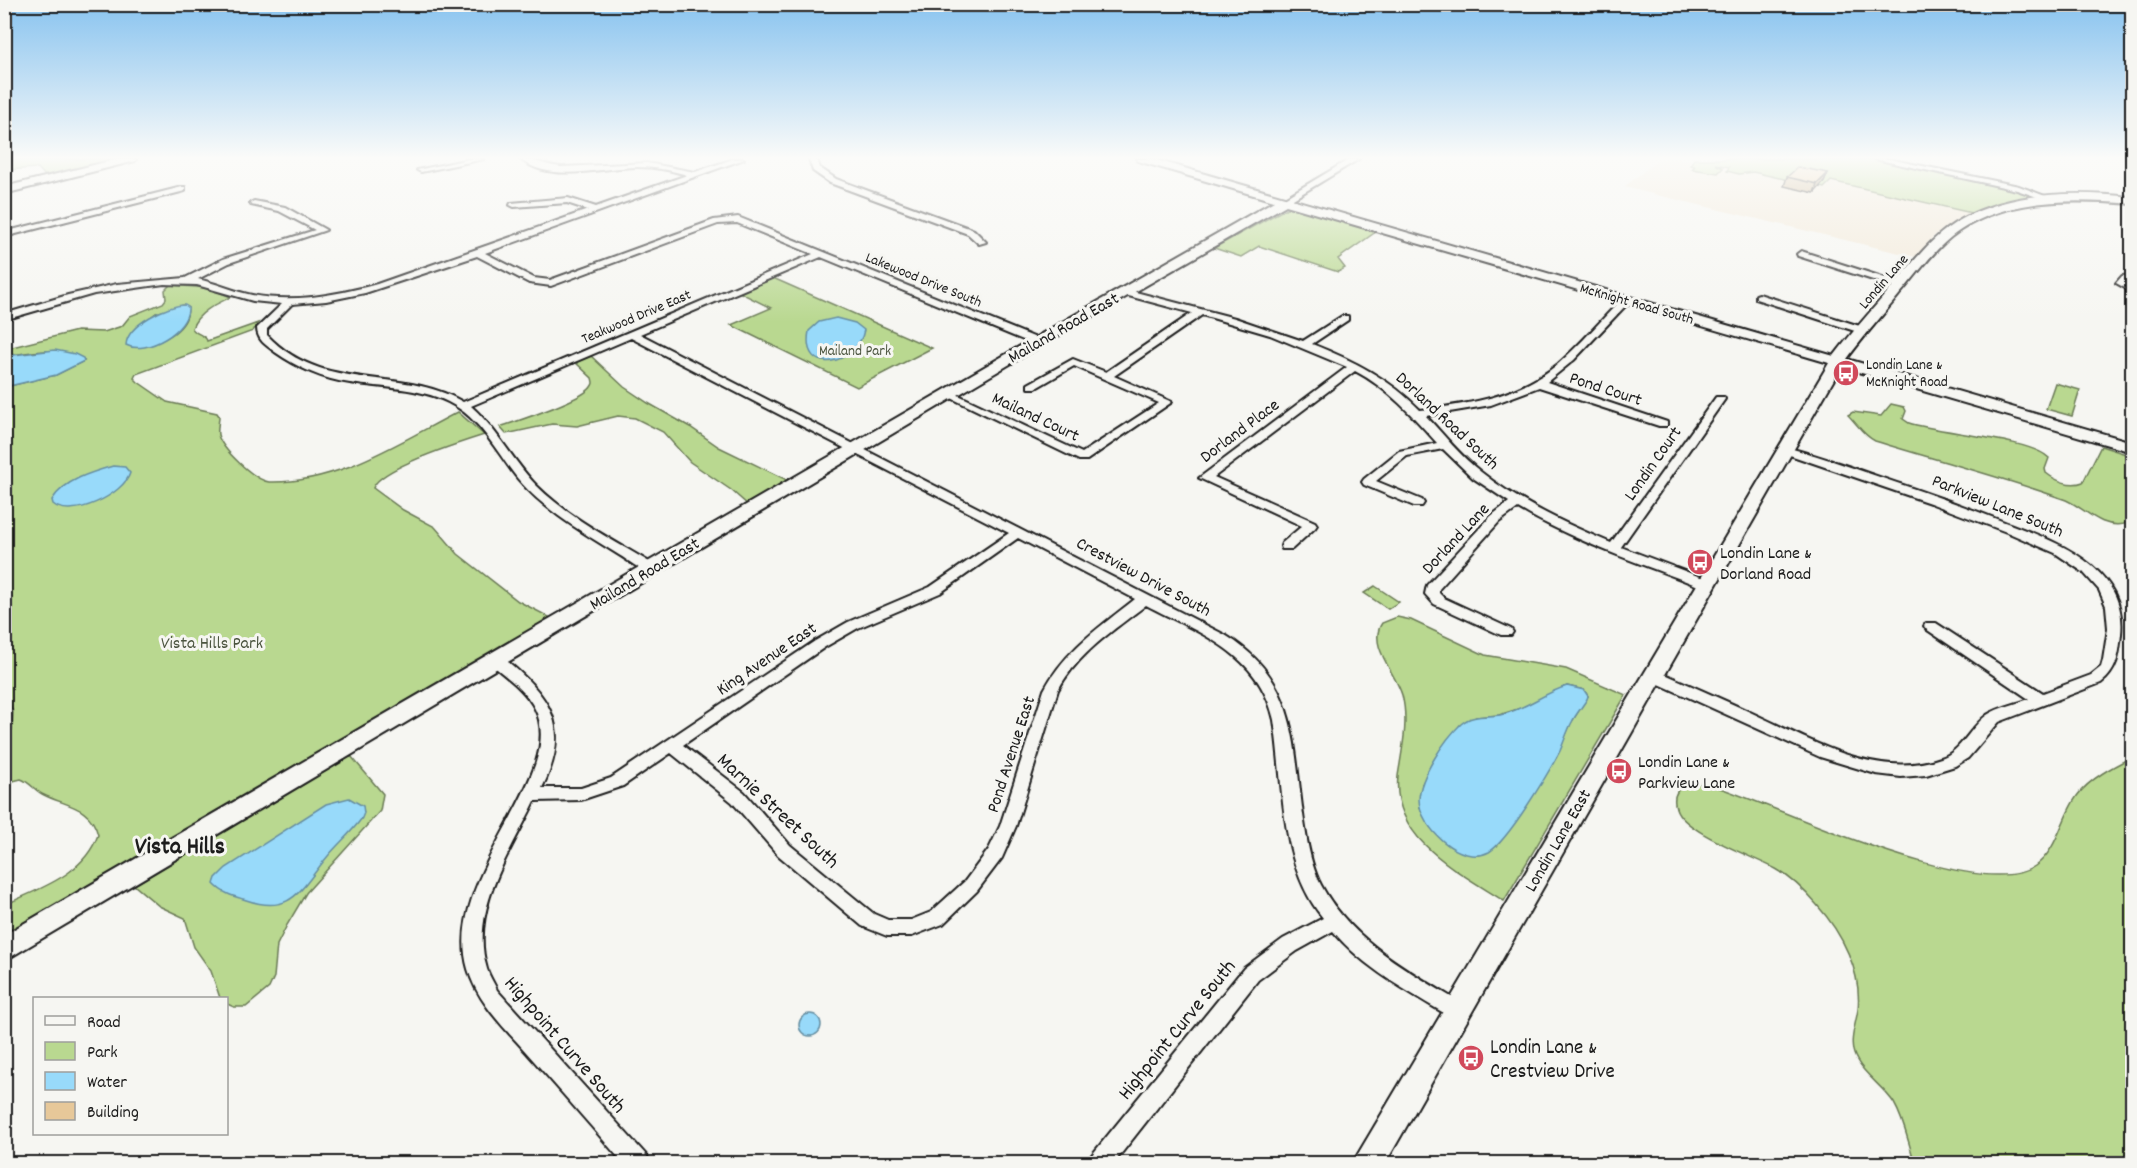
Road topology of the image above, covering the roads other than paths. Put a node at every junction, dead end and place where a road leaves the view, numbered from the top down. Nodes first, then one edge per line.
1 (87, 214) edge
2 (292, 214) edge
3 (585, 214) edge
4 (920, 214) edge
5 (1261, 214) edge
6 (1331, 214) edge
7 (1991, 214) edge
8 (4, 235) edge
9 (982, 242) dead end
10 (477, 252) junction
11 (822, 253) junction
12 (1801, 254) dead end
13 (2133, 278) edge
14 (187, 281) junction
15 (1901, 286) junction
16 (2133, 289) edge
17 (1124, 292) junction
18 (1759, 297) dead end
19 (291, 300) junction
20 (1626, 300) junction
21 (1200, 312) junction
22 (4, 317) edge
23 (1345, 318) dead end
24 (1862, 330) junction
25 (632, 334) junction
26 (1037, 342) junction
27 (1302, 346) junction
28 (1838, 361) junction
29 (1354, 367) junction
30 (1107, 376) junction
31 (1539, 383) junction
32 (1032, 386) dead end
33 (948, 394) junction
34 (1719, 399) dead end
35 (462, 406) junction
36 (1418, 414) junction
37 (1663, 424) dead end
38 (1444, 445) junction
39 (2133, 447) edge
40 (853, 450) junction
41 (1785, 450) junction
42 (1518, 502) junction
43 (1418, 503) dead end
44 (1019, 532) junction
45 (1287, 546) dead end
46 (1614, 548) junction
47 (651, 569) junction
48 (1706, 584) junction
49 (1145, 598) junction
50 (1931, 626) dead end
51 (1506, 632) dead end
52 (496, 660) junction
53 (1653, 675) junction
54 (2041, 699) junction
55 (672, 745) junction
56 (530, 795) junction
57 (1334, 921) junction
58 (920, 926) joint
59 (4, 949) edge
60 (1456, 1010) junction
61 (639, 1164) edge
62 (1099, 1164) edge
63 (1368, 1164) edge

1 - 8 street
2 - 14 street
3 - 10 street
4 - 9 street
5 - 17 street, Mailand Road East
6 - 20 street, McKnight Road South
7 - 15 street, Londin Lane
10 - 11 street, Lakewood Drive South
10 - 19 street
11 - 25 street, Teakwood Drive East
11 - 26 street, Lakewood Drive South
12 - 15 street
13 - 16 street
14 - 19 street
14 - 22 street
15 - 24 street, Londin Lane
17 - 21 street, Dorland Road South
17 - 26 street, Mailand Road East
18 - 24 street
19 - 35 street
20 - 28 street, McKnight Road South
20 - 31 street
21 - 27 street, Dorland Road South
21 - 30 street
23 - 27 street
24 - 28 street, Londin Lane
25 - 35 street, Teakwood Drive East
25 - 40 street, Crestview Drive South
26 - 33 street, Mailand Road East
27 - 29 street, Dorland Road South
28 - 39 street, McKnight Road South
28 - 41 street, Londin Lane East
29 - 36 street, Dorland Road South
29 - 45 street, Dorland Place
30 - 32 street
30 - 33 street, Mailand Court
31 - 36 street
31 - 37 street, Pond Court
33 - 40 street, Mailand Road East
34 - 46 street, Londin Court
35 - 47 street
36 - 38 street, Dorland Road South
38 - 42 street, Dorland Road South
38 - 43 street
40 - 44 street, Crestview Drive South
40 - 47 street, Mailand Road East
41 - 48 street, Londin Lane East
41 - 54 street, Parkview Lane South
42 - 46 street, Dorland Road South
42 - 51 street, Dorland Lane
44 - 49 street, Crestview Drive South
44 - 55 street, King Avenue East
46 - 48 street, Dorland Road South
47 - 52 street, Mailand Road East
48 - 53 street, Londin Lane East
49 - 57 street, Crestview Drive South
49 - 58 street, Pond Avenue East
50 - 54 street
52 - 56 street, Highpoint Curve South
52 - 59 street, Mailand Road East
53 - 54 street, Parkview Lane South
53 - 60 street, Londin Lane East
55 - 56 street, King Avenue East
55 - 58 street, Marnie Street South
56 - 61 street, Highpoint Curve South
57 - 60 street, Crestview Drive South
57 - 62 street, Highpoint Curve South
60 - 63 street, Londin Lane East

